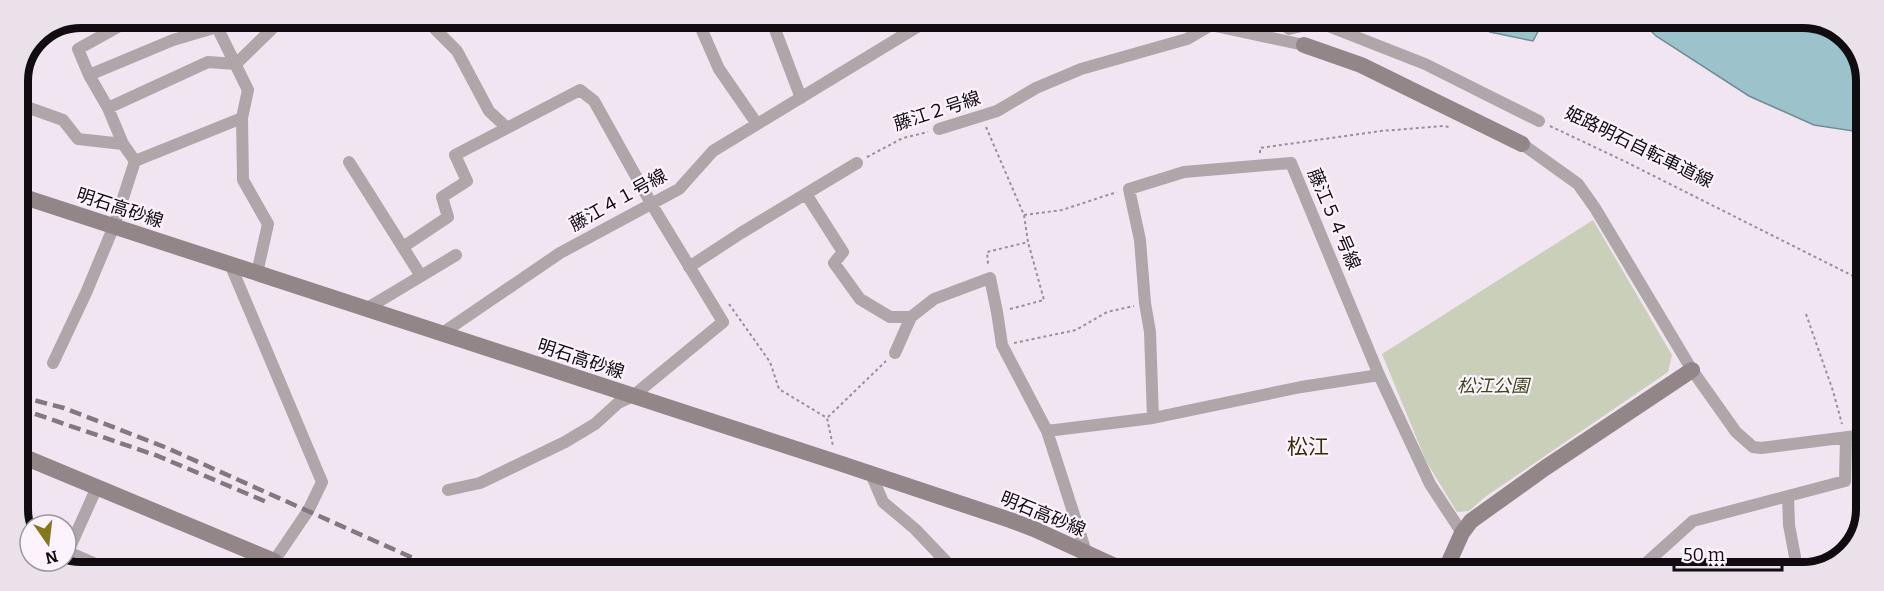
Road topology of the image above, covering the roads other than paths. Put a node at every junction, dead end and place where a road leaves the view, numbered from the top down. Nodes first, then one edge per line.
1 (116, 28) edge
2 (214, 28) edge
3 (218, 28) edge
4 (273, 28) edge
5 (434, 28) edge
6 (701, 28) edge
7 (774, 28) edge
8 (915, 28) edge
9 (1207, 28) edge
10 (1226, 28) edge
11 (1293, 28) edge
12 (1333, 28) edge
13 (1289, 29) dead end
14 (1304, 45) joint
15 (236, 64) junction
16 (89, 75) junction
17 (801, 98) junction
18 (28, 108) edge
19 (108, 108) junction
20 (242, 118) junction
21 (1539, 121) road end
22 (757, 124) junction
23 (507, 128) junction
24 (939, 129) road end
25 (123, 144) junction
26 (1522, 144) joint
27 (135, 161) junction
28 (349, 162) dead end
29 (857, 163) road end
30 (807, 194) junction
31 (28, 196) edge
32 (652, 205) junction
33 (114, 226) junction
34 (403, 247) junction
35 (456, 255) dead end
36 (230, 264) junction
37 (689, 267) junction
38 (258, 273) junction
39 (421, 276) junction
40 (366, 309) junction
41 (911, 317) junction
42 (441, 334) junction
43 (895, 353) road end
44 (53, 363) dead end
45 (1692, 370) junction
46 (1379, 375) junction
47 (633, 396) junction
48 (1153, 418) junction
49 (1047, 431) junction
50 (1856, 436) edge
51 (1846, 438) junction
52 (29, 459) edge
53 (871, 474) junction
54 (96, 487) junction
55 (448, 490) dead end
56 (1788, 495) junction
57 (78, 528) edge
58 (1462, 533) junction
59 (1086, 552) junction
60 (264, 562) edge
61 (276, 562) edge
62 (946, 562) edge
63 (1107, 562) edge
64 (1449, 562) edge
65 (1647, 562) edge
66 (1796, 562) edge

1 - 16 street
2 - 16 street
3 - 15 street
4 - 15 street
5 - 23 street
6 - 22 street
7 - 17 street
8 - 17 street, 藤江４１号線
9 - 24 street, 藤江２号線
10 - 14 street
11 - 13 street
12 - 21 street
14 - 26 main road
15 - 19 street
15 - 20 street
16 - 19 street
17 - 22 street, 藤江４１号線
18 - 25 street
19 - 25 street
20 - 27 street
20 - 38 street
22 - 32 street, 藤江４１号線
23 - 32 street
23 - 34 street
25 - 27 street
26 - 45 street
27 - 33 street
28 - 34 street
29 - 30 street
30 - 37 street
30 - 41 street
31 - 33 main road, 明石高砂線
32 - 37 street
32 - 42 street, 藤江４１号線
33 - 36 main road, 明石高砂線
33 - 44 street
34 - 39 street
35 - 39 street
36 - 38 main road, 明石高砂線
36 - 61 street
37 - 47 street
38 - 40 main road, 明石高砂線
39 - 40 street
40 - 42 main road, 明石高砂線
41 - 43 street
41 - 49 street
42 - 47 main road, 明石高砂線
45 - 51 street
45 - 58 main road
46 - 48 street
46 - 48 street, 藤江５４号線
46 - 58 street
47 - 53 main road, 明石高砂線
47 - 55 street
48 - 49 street
49 - 59 street
50 - 51 street
51 - 56 street
52 - 54 main road
53 - 59 main road, 明石高砂線
53 - 62 street
54 - 57 street
54 - 60 main road
56 - 65 street
56 - 66 street
58 - 64 main road
59 - 63 main road, 明石高砂線

